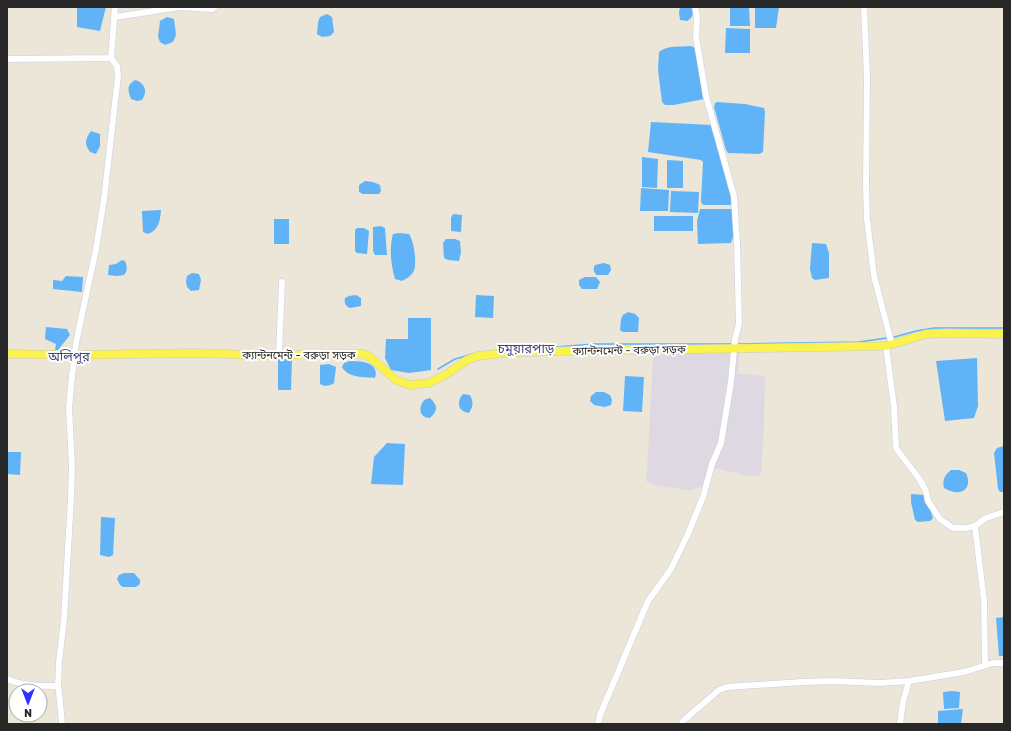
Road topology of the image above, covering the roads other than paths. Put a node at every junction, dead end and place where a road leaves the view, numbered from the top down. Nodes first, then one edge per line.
1 (115, 7) edge
2 (215, 7) edge
3 (695, 7) edge
4 (864, 7) edge
5 (115, 17) junction
6 (111, 58) junction
7 (7, 59) edge
8 (282, 282) dead end
9 (1004, 334) edge
10 (889, 345) junction
11 (733, 349) junction
12 (7, 354) edge
13 (279, 355) junction
14 (75, 356) junction
15 (1004, 512) edge
16 (975, 526) junction
17 (1004, 663) edge
18 (985, 665) junction
19 (7, 679) edge
20 (909, 681) junction
21 (58, 686) junction
22 (62, 724) edge
23 (598, 724) edge
24 (682, 724) edge
25 (900, 724) edge

1 - 5 street
2 - 5 street
3 - 11 street
4 - 10 street
5 - 6 street
6 - 7 street
6 - 14 street
8 - 13 street
9 - 10 main road, ক্যান্টনমেন্ট - বরুড়া সড়ক
10 - 11 main road, ক্যান্টনমেন্ট - বরুড়া সড়ক
10 - 16 street
11 - 13 main road, ক্যান্টনমেন্ট - বরুড়া সড়ক
11 - 23 street
12 - 14 main road, ক্যান্টনমেন্ট - বরুড়া সড়ক
13 - 14 main road, ক্যান্টনমেন্ট - বরুড়া সড়ক
14 - 21 street
15 - 16 street
16 - 18 street
17 - 18 street
18 - 20 street
19 - 21 street
20 - 24 street
20 - 25 street
21 - 22 street

